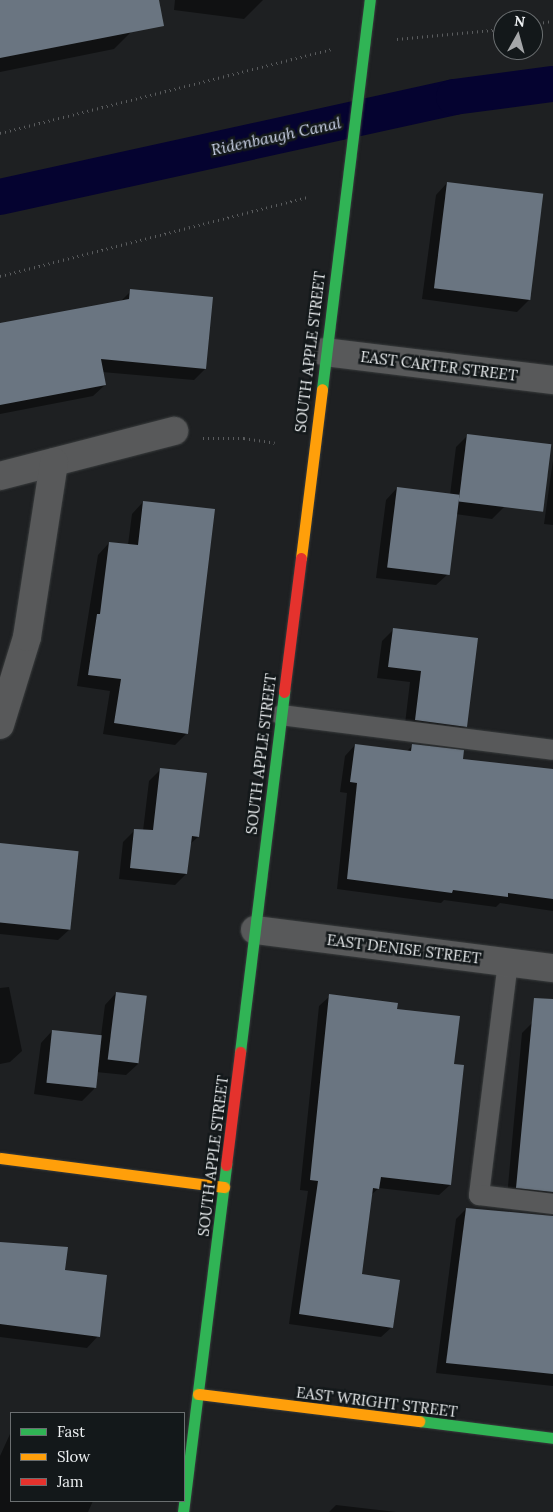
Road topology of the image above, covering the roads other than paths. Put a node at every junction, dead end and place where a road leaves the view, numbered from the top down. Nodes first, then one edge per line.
1 (370, 0) edge
2 (325, 352) junction
3 (553, 380) edge
4 (185, 435) road end
5 (54, 462) junction
6 (0, 476) edge
7 (281, 715) junction
8 (0, 725) edge
9 (553, 750) edge
10 (255, 930) junction
11 (508, 962) junction
12 (553, 968) edge
13 (0, 1158) edge
14 (224, 1187) junction
15 (553, 1204) edge
16 (198, 1394) junction
17 (553, 1438) edge
18 (185, 1496) edge

1 - 2 main road, SOUTH APPLE STREET
2 - 3 street, EAST CARTER STREET
2 - 7 main road, SOUTH APPLE STREET
4 - 5 street
5 - 6 street
5 - 8 street
7 - 9 lane
7 - 10 main road, SOUTH APPLE STREET
10 - 11 street, EAST DENISE STREET
10 - 14 main road, SOUTH APPLE STREET
11 - 12 street, EAST DENISE STREET
11 - 15 lane
13 - 14 main road
14 - 16 main road, SOUTH APPLE STREET
16 - 17 main road, EAST WRIGHT STREET
16 - 18 main road, SOUTH APPLE STREET

